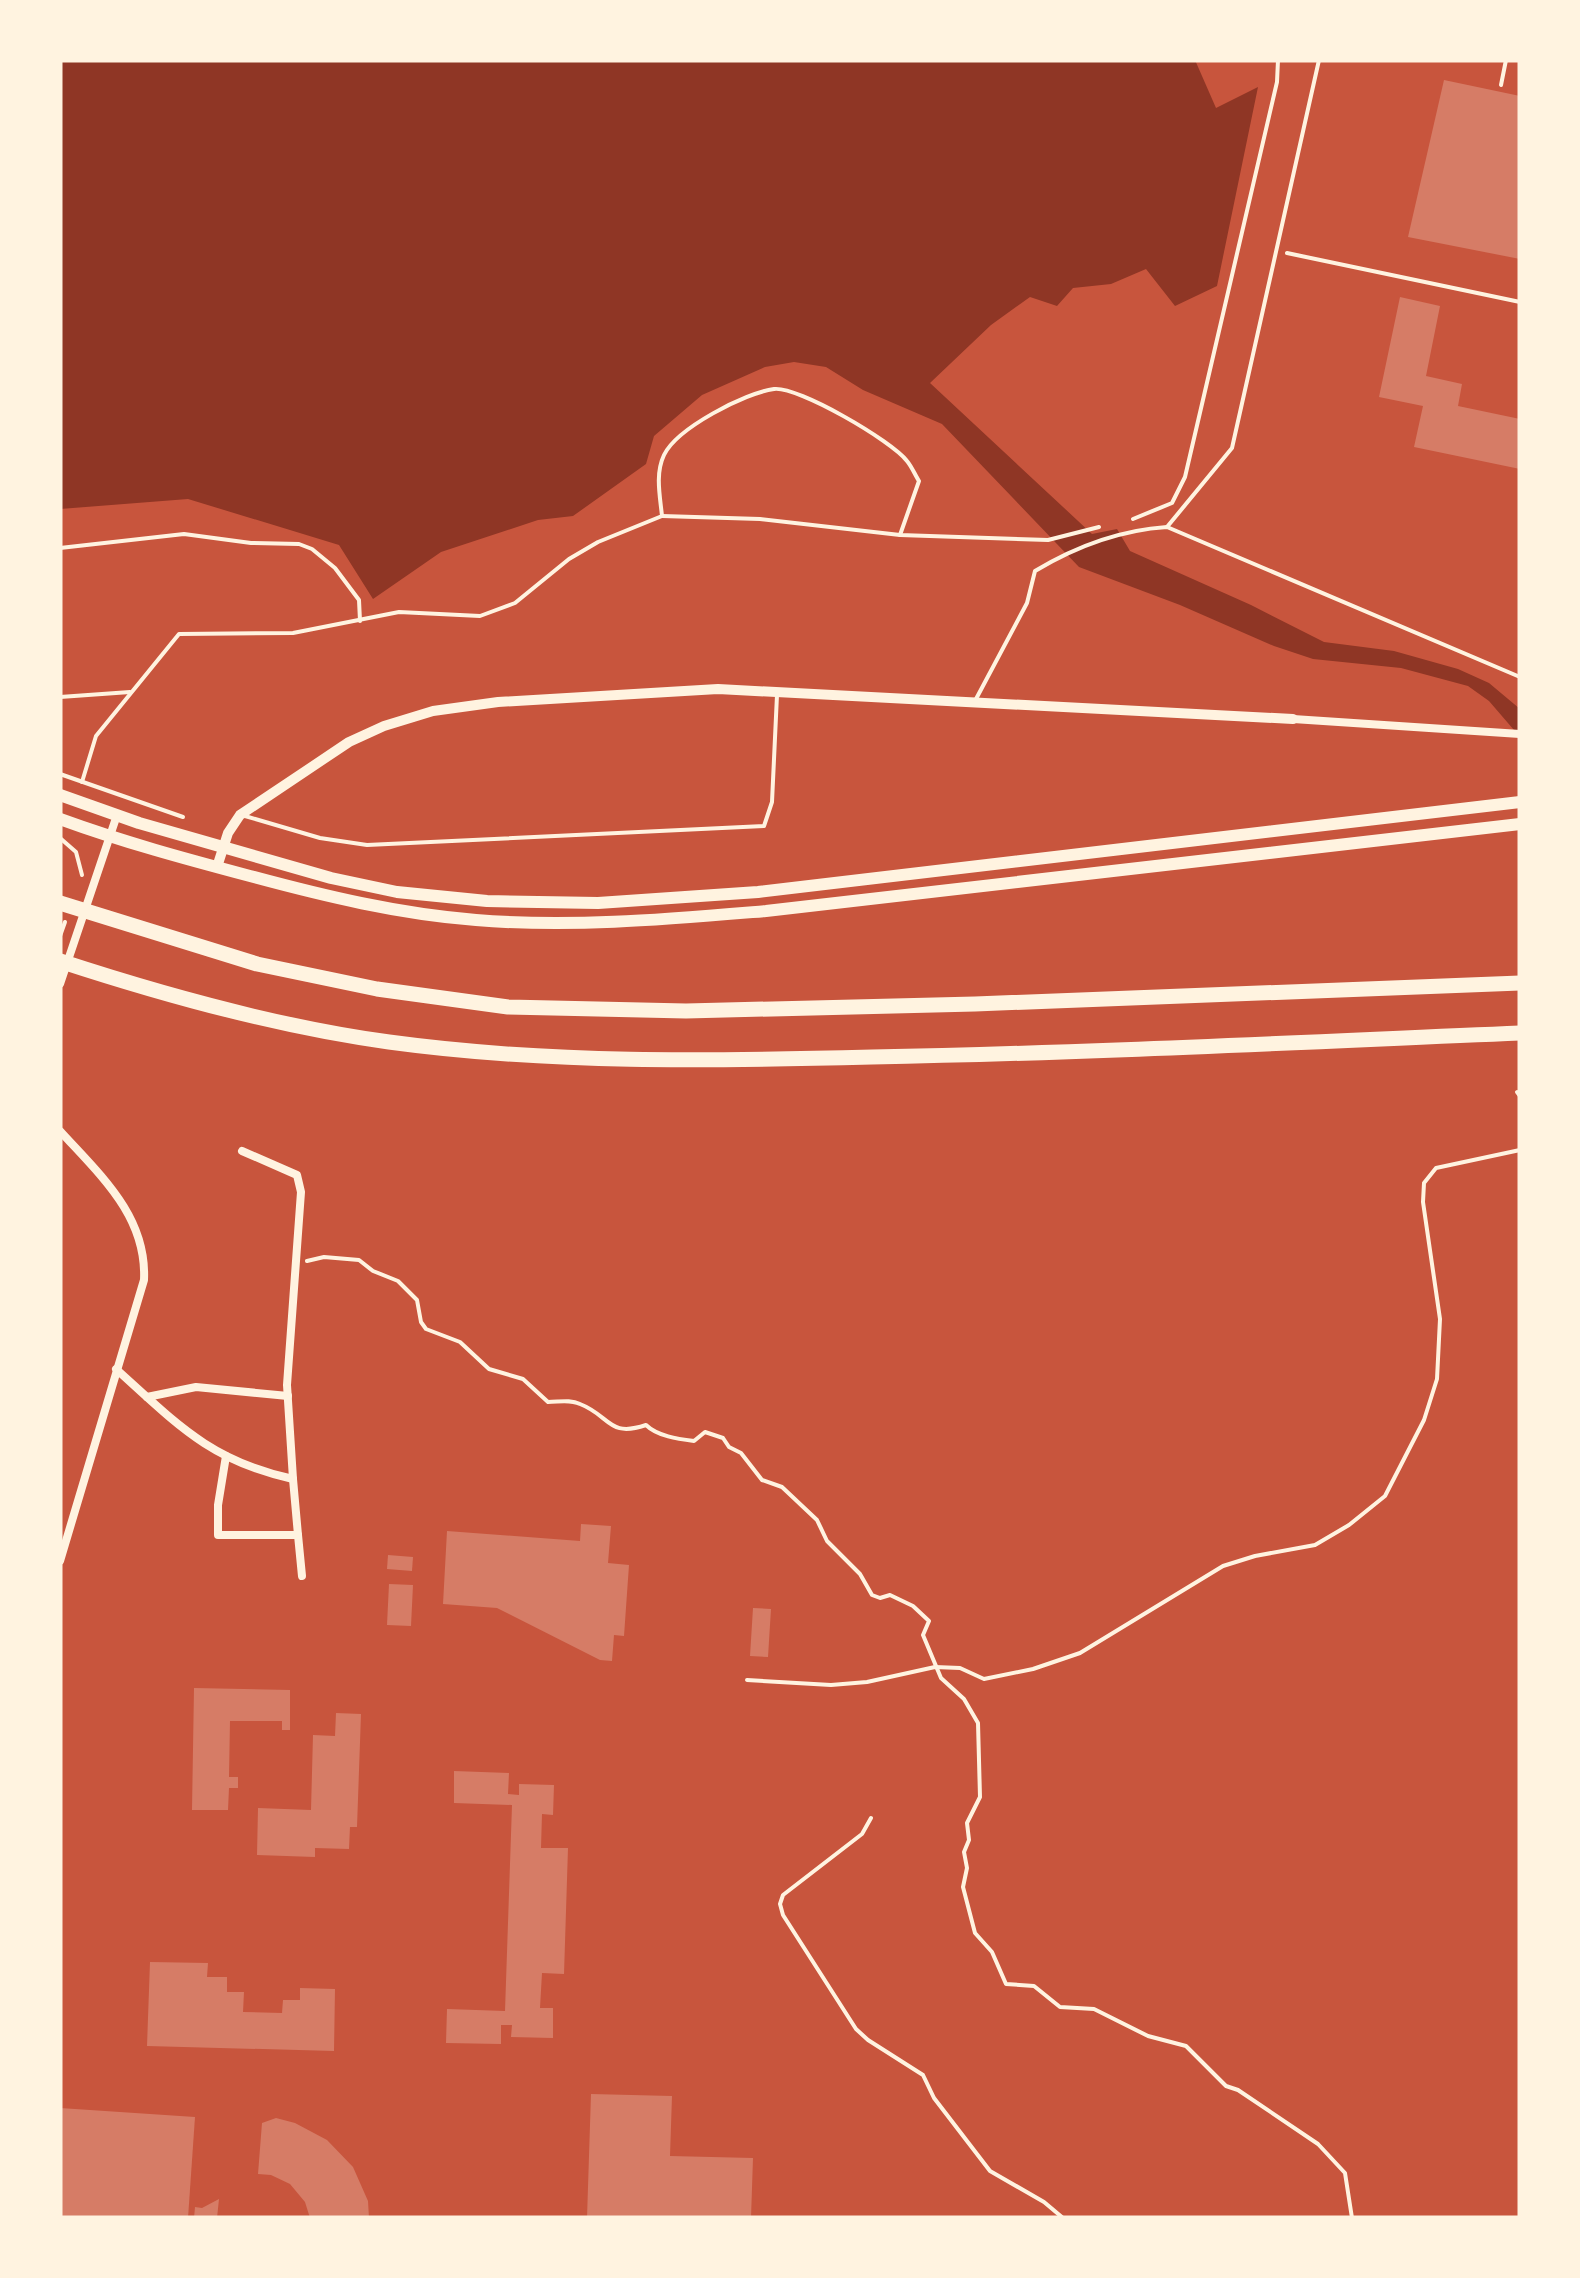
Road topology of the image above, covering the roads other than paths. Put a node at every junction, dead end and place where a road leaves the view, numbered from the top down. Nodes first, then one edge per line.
1 (1319, 60) edge
2 (1168, 528) junction
3 (1520, 676) edge
4 (777, 692) junction
5 (974, 703) junction
6 (1293, 719) joint
7 (1520, 734) edge
8 (60, 795) edge
9 (1520, 802) edge
10 (117, 815) junction
11 (240, 815) junction
12 (60, 819) edge
13 (1520, 824) edge
14 (109, 837) junction
15 (223, 847) junction
16 (217, 868) junction
17 (61, 903) edge
18 (60, 961) edge
19 (1520, 983) edge
20 (60, 984) edge
21 (1520, 1034) edge
22 (60, 1131) edge
23 (242, 1151) dead end
24 (116, 1368) junction
25 (288, 1396) junction
26 (147, 1397) junction
27 (226, 1456) junction
28 (293, 1478) junction
29 (298, 1535) junction
30 (60, 1561) edge
31 (302, 1576) dead end

1 - 2 lane
2 - 3 lane
2 - 5 lane
4 - 5 street
4 - 11 street
4 - 11 lane
5 - 6 street
6 - 7 street
8 - 10 main road
9 - 15 main road
10 - 14 street
10 - 15 main road
11 - 15 street
12 - 14 main road
13 - 16 main road
14 - 16 main road
14 - 20 street
15 - 16 street
17 - 19 highway
18 - 21 highway
22 - 24 street
23 - 25 street
24 - 26 street
24 - 30 street
25 - 26 street
25 - 28 street
26 - 27 street
27 - 28 street
27 - 29 street
28 - 29 street
29 - 31 street

